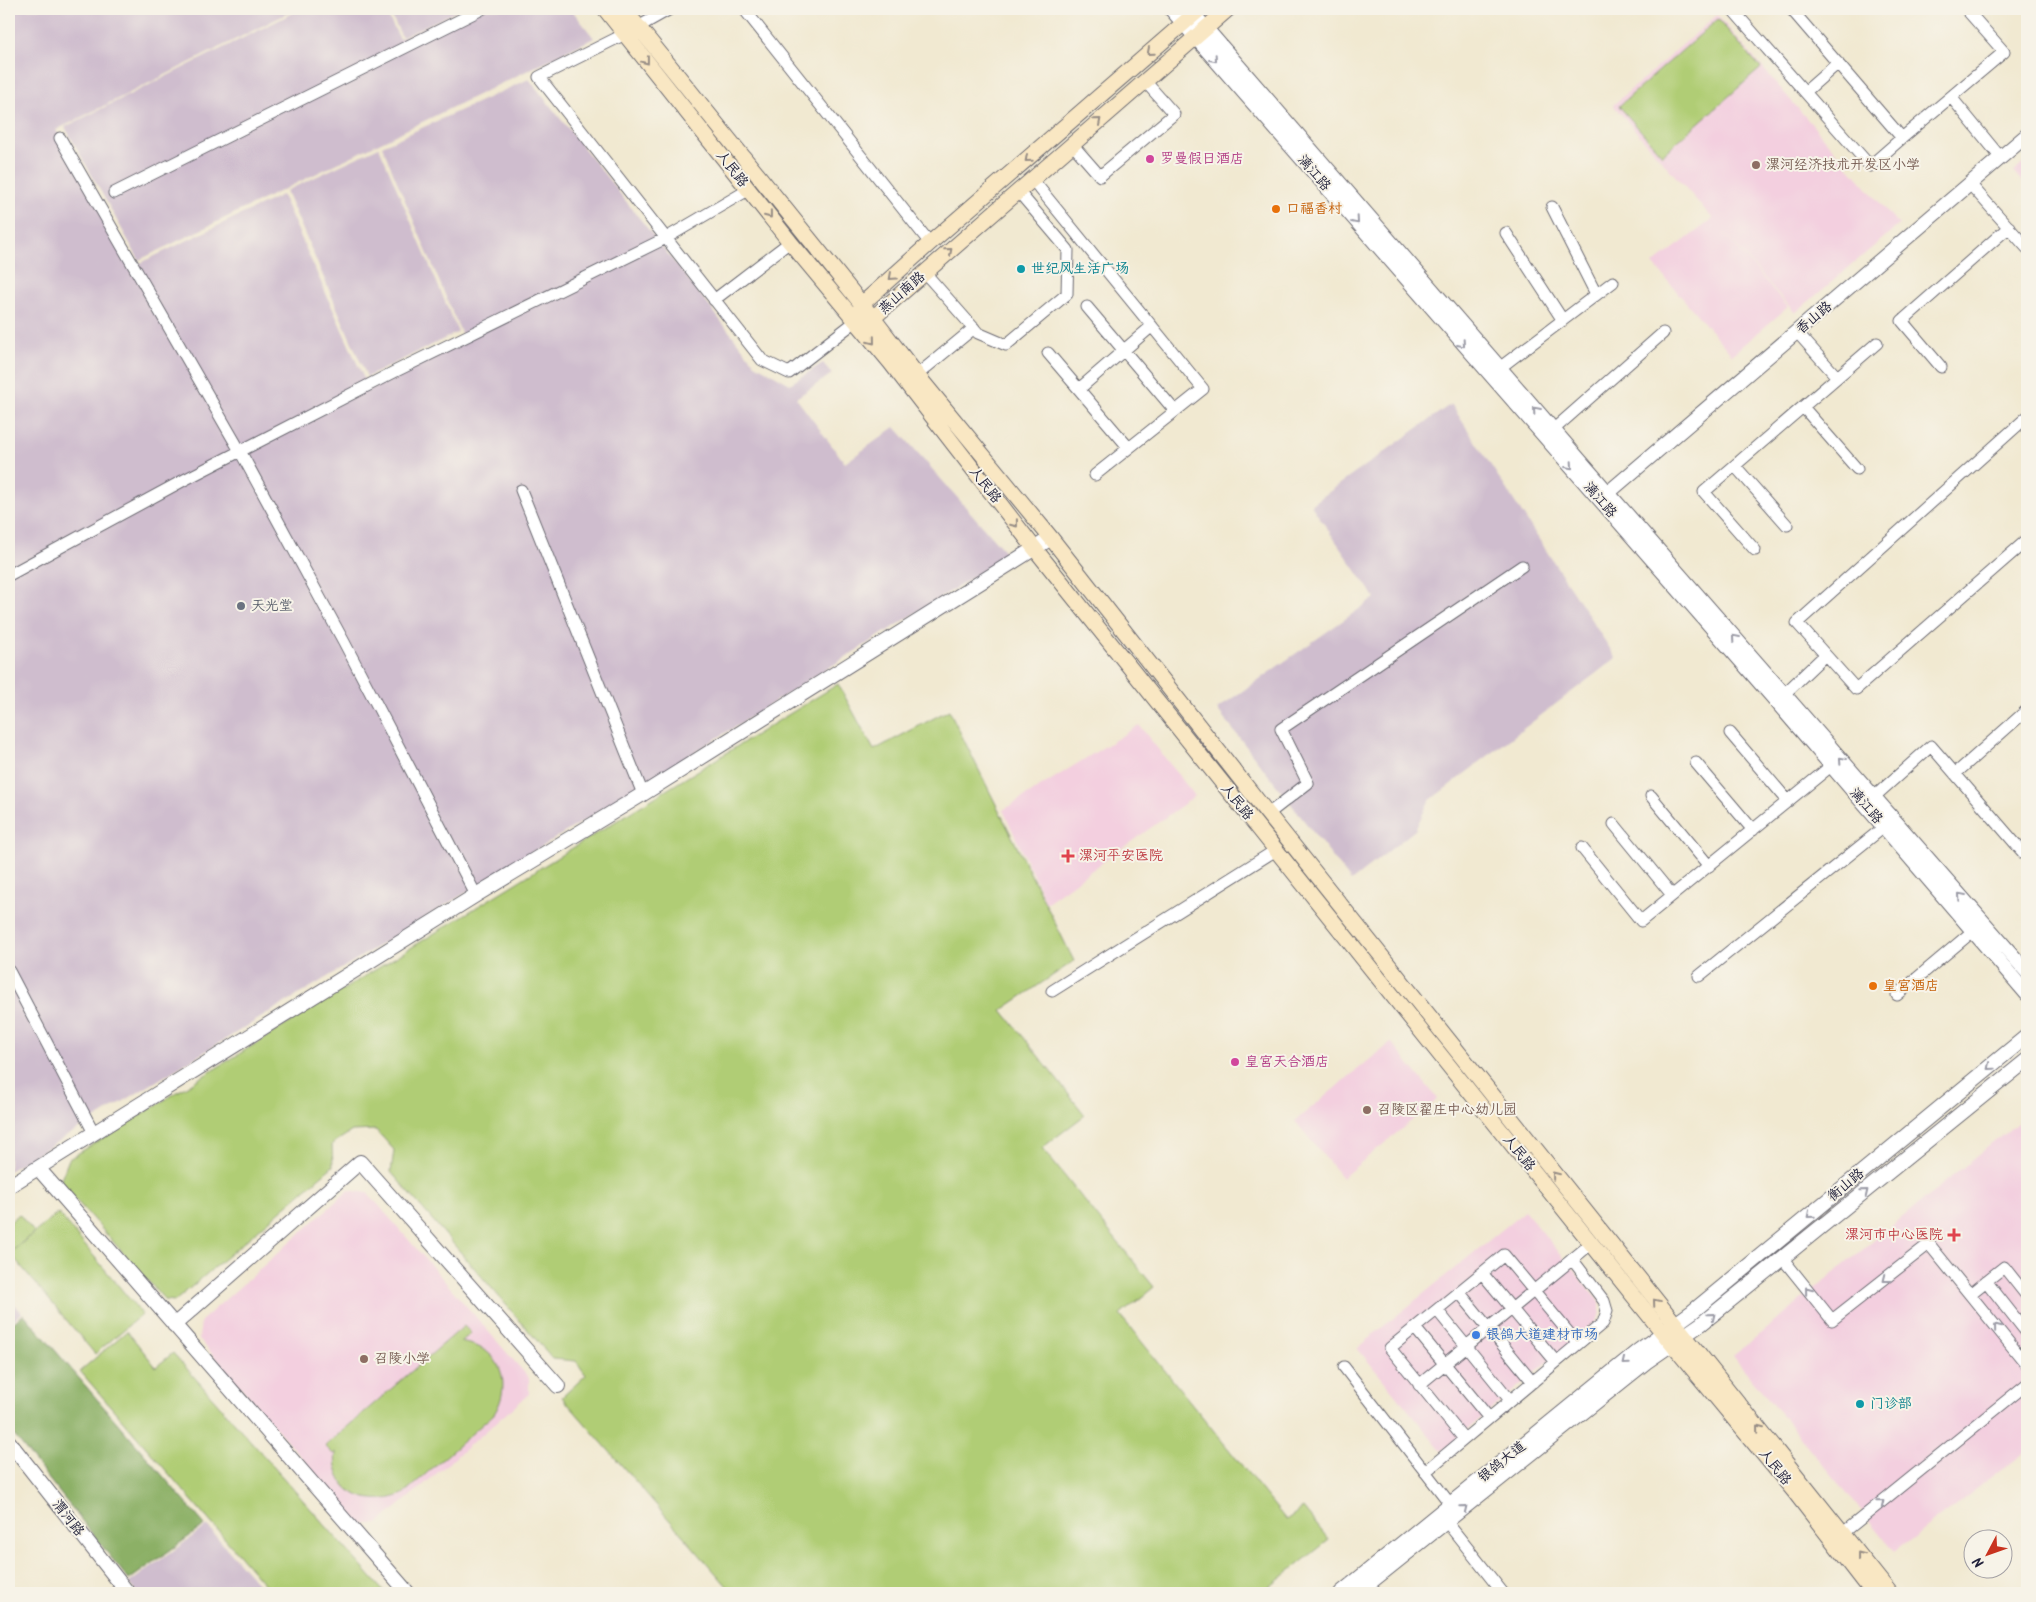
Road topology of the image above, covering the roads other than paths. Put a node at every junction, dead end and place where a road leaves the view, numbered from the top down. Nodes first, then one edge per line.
1 (482, 9) edge
2 (605, 9) edge
3 (624, 9) edge
4 (670, 9) edge
5 (744, 9) edge
6 (1171, 9) edge
7 (1228, 9) edge
8 (1732, 9) edge
9 (1791, 9) edge
10 (1966, 9) edge
11 (1192, 14) edge
12 (632, 31) junction
13 (1200, 32) junction
14 (1838, 63) junction
15 (1144, 80) junction
16 (1805, 92) junction
17 (1950, 98) junction
18 (2027, 135) edge
19 (1052, 137) junction
20 (60, 138) dead end
21 (1902, 138) junction
22 (1068, 148) junction
23 (2001, 158) junction
24 (1032, 179) junction
25 (1970, 184) junction
26 (748, 190) junction
27 (1018, 191) junction
28 (114, 193) dead end
29 (1552, 207) dead end
30 (2009, 227) junction
31 (1506, 233) dead end
32 (666, 238) junction
33 (790, 242) junction
34 (930, 243) junction
35 (2027, 248) edge
36 (925, 273) junction
37 (1613, 282) dead end
38 (1596, 294) junction
39 (714, 300) junction
40 (862, 304) junction
41 (1087, 307) dead end
42 (873, 318) junction
43 (1562, 319) junction
44 (856, 321) junction
45 (1152, 326) junction
46 (974, 328) junction
47 (1797, 332) junction
48 (1663, 333) dead end
49 (1877, 343) dead end
50 (1124, 351) junction
51 (1048, 352) dead end
52 (1941, 366) dead end
53 (1495, 372) junction
54 (917, 375) junction
55 (1837, 377) junction
56 (1079, 389) junction
57 (1803, 407) junction
58 (1175, 412) junction
59 (2027, 417) edge
60 (1553, 430) junction
61 (1129, 448) junction
62 (240, 451) junction
63 (1735, 466) junction
64 (1857, 469) dead end
65 (1096, 475) dead end
66 (521, 490) dead end
67 (1604, 497) junction
68 (1787, 525) dead end
69 (1051, 538) junction
70 (2027, 540) edge
71 (1035, 549) junction
72 (1755, 550) dead end
73 (1522, 566) dead end
74 (9, 575) edge
75 (1825, 655) junction
76 (1780, 698) junction
77 (2027, 710) edge
78 (1730, 733) dead end
79 (1696, 763) dead end
80 (1831, 766) junction
81 (1955, 774) junction
82 (643, 794) junction
83 (1652, 796) dead end
84 (1874, 797) junction
85 (1788, 801) junction
86 (1268, 814) junction
87 (1614, 824) dead end
88 (1884, 827) junction
89 (1753, 830) junction
90 (1582, 848) dead end
91 (1276, 850) junction
92 (2027, 857) edge
93 (1709, 866) junction
94 (476, 896) junction
95 (1672, 896) junction
96 (1979, 926) junction
97 (9, 971) edge
98 (2027, 972) edge
99 (1699, 976) dead end
100 (1052, 992) dead end
101 (2027, 994) edge
102 (1897, 995) dead end
103 (2027, 1036) edge
104 (2027, 1060) edge
105 (94, 1133) junction
106 (38, 1168) junction
107 (9, 1186) edge
108 (1592, 1243) junction
109 (1572, 1259) junction
110 (1783, 1259) junction
111 (1482, 1273) junction
112 (1986, 1281) junction
113 (1534, 1291) junction
114 (1459, 1292) junction
115 (1970, 1294) junction
116 (2027, 1296) edge
117 (1512, 1309) junction
118 (1437, 1310) junction
119 (174, 1325) junction
120 (1415, 1328) junction
121 (1489, 1328) junction
122 (2027, 1333) edge
123 (1674, 1334) junction
124 (1578, 1344) junction
125 (1466, 1346) junction
126 (1556, 1362) junction
127 (1444, 1364) junction
128 (2027, 1365) edge
129 (1344, 1367) dead end
130 (1533, 1382) junction
131 (2027, 1384) edge
132 (1419, 1385) junction
133 (558, 1386) dead end
134 (1510, 1400) junction
135 (1489, 1418) junction
136 (1464, 1439) junction
137 (9, 1442) edge
138 (1782, 1467) junction
139 (1425, 1472) junction
140 (1451, 1505) junction
141 (1443, 1518) junction
142 (1844, 1533) junction
143 (122, 1591) edge
144 (408, 1593) edge
145 (1341, 1593) edge
146 (1358, 1593) edge
147 (1503, 1593) edge
148 (1874, 1593) edge
149 (1890, 1593) edge

1 - 28 street
2 - 12 main road, 人民路
3 - 12 main road, 人民路
4 - 12 street
5 - 34 street
6 - 11 street, 漓江路
7 - 13 main road, 燕山南路
8 - 16 street
9 - 14 street
10 - 17 street
11 - 13 street, 漓江路
11 -> 19 main road, 燕山南路
12 -> 26 main road, 人民路
12 - 32 street
12 - 40 main road, 人民路
13 - 15 main road, 燕山南路
13 - 53 street, 漓江路
14 - 16 street
14 - 21 street
22 -> 15 main road, 燕山南路
15 - 22 street
16 - 21 street
17 - 21 street
17 - 23 street
18 - 23 street, 香山路
19 - 22 main road
19 -> 34 main road, 燕山南路
20 - 62 street
22 - 24 main road, 燕山南路
23 - 25 street, 香山路
24 - 27 main road, 燕山南路
24 - 45 street
25 - 30 street
25 - 47 street, 香山路
26 - 32 street
26 -> 33 main road, 人民路
36 -> 27 main road, 燕山南路
27 - 46 street
29 - 38 street
30 - 35 street
30 - 52 street
31 - 43 street
32 - 39 street
32 - 62 street
33 - 39 street
33 - 44 main road, 人民路
34 -> 40 main road, 燕山南路
36 - 42 main road, 燕山南路
36 - 46 street
37 - 38 street
38 - 43 street
39 - 44 street
40 - 42 main road, 人民路
40 - 44 main road, 燕山南路
41 - 50 street
42 - 44 main road, 燕山南路
42 - 54 main road, 人民路
43 - 53 street
44 -> 71 main road, 人民路
45 - 50 street
45 - 58 street
46 - 54 street
47 - 55 street
47 - 67 street, 香山路
48 - 60 street
49 - 55 street
50 - 56 street
50 - 58 street
51 - 56 street
60 -> 53 street, 漓江路
53 -> 67 street, 漓江路
54 - 69 main road, 人民路
55 - 57 street
56 - 61 street
57 - 63 street
57 - 64 street
58 - 61 street
59 - 75 street
60 - 67 street, 漓江路
61 - 65 street
62 - 74 street
62 - 94 street
63 - 68 street
63 - 72 street
66 - 82 street
67 - 76 street, 漓江路
69 - 71 street
69 - 86 main road, 人民路
70 - 75 street
71 - 82 street
71 - 91 main road, 人民路
73 - 86 street
75 - 76 street
76 - 80 street, 漓江路
84 -> 76 street, 漓江路
77 - 81 street
78 - 85 street
79 - 89 street
80 - 85 street
80 - 88 street, 漓江路
81 - 84 street
81 - 92 street
82 - 94 street
83 - 93 street
96 -> 84 street, 漓江路
85 - 89 street
123 -> 86 main road, 人民路
87 - 95 street
88 - 96 street, 漓江路
88 - 99 street
89 - 93 street
90 - 95 street
91 - 100 street
91 - 108 main road, 人民路
93 - 95 street
94 - 105 street
96 - 98 street, 漓江路
96 - 101 street, 漓江路
96 - 102 street
97 - 105 street
103 -> 123 street, 衡山路
110 -> 104 street, 衡山路
105 - 106 street
106 - 107 street
106 - 119 street
108 - 109 street
108 - 123 main road, 人民路
109 - 113 street
109 - 124 street
115 -> 110 street
123 -> 110 street, 衡山路
111 - 113 street
111 - 114 street
111 - 117 street
112 - 115 street
112 - 116 street
112 - 122 street
113 - 117 street
113 - 124 street
114 - 118 street
114 - 121 street
128 -> 115 street
117 - 121 street
117 - 126 street
118 - 120 street
118 - 125 street
119 - 133 street
119 - 144 street
120 - 127 street
120 - 132 street
121 - 125 street
121 - 130 street
123 - 138 main road, 人民路
123 -> 140 street, 银鸽大道
141 -> 123 street, 银鸽大道
124 - 126 street
125 - 127 street
125 - 134 street
126 - 130 street
127 - 132 street
127 - 135 street
129 - 139 street
130 - 134 street
142 -> 131 street
132 - 136 street
134 - 135 street
135 - 136 street
136 - 139 street
137 - 143 street, 渭河路
138 - 142 main road, 人民路
138 - 148 main road, 人民路
139 - 140 street
140 - 141 street, 银鸽大道
141 - 145 street, 银鸽大道
141 - 146 street, 银鸽大道
141 - 147 street
149 -> 142 main road, 人民路

